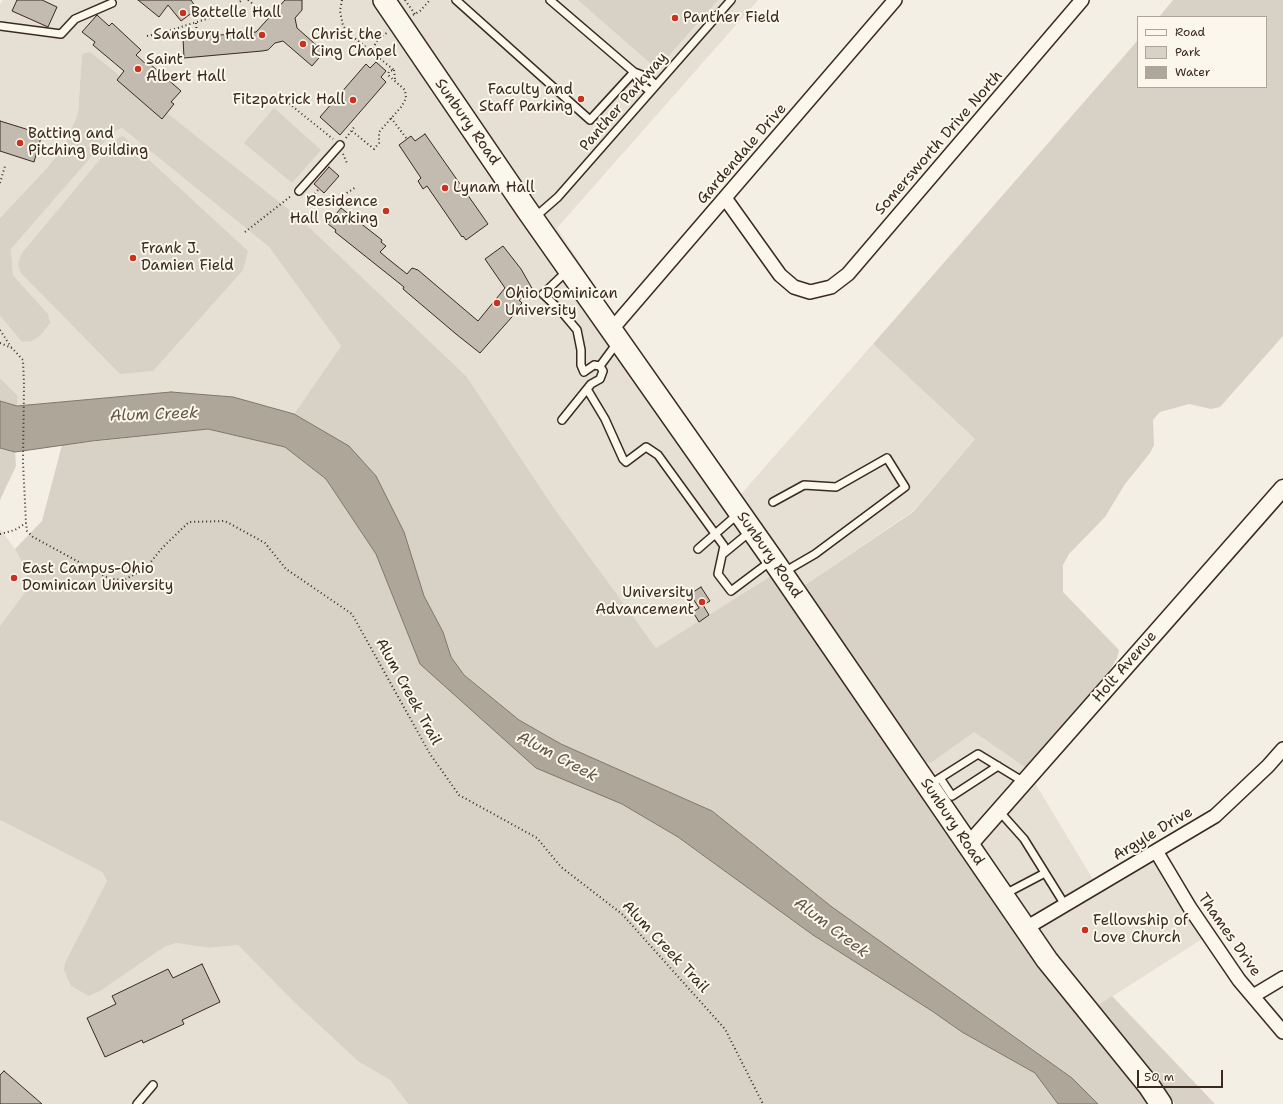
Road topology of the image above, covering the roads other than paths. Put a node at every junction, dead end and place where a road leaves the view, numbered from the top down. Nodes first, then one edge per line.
1 (384, 0) edge
2 (456, 0) edge
3 (550, 0) edge
4 (731, 0) edge
5 (895, 0) edge
6 (1082, 0) edge
7 (112, 4) dead end
8 (0, 26) edge
9 (634, 72) junction
10 (656, 85) junction
11 (650, 91) junction
12 (340, 145) road end
13 (299, 191) road end
14 (725, 198) junction
15 (534, 218) junction
16 (570, 268) junction
17 (616, 334) junction
18 (600, 366) junction
19 (584, 372) junction
20 (589, 387) junction
21 (562, 420) dead end
22 (1283, 488) edge
23 (773, 502) dead end
24 (740, 513) junction
25 (752, 530) junction
26 (715, 534) junction
27 (698, 549) dead end
28 (723, 554) junction
29 (777, 567) junction
30 (1283, 749) edge
31 (998, 766) junction
32 (934, 782) junction
33 (1024, 782) junction
34 (999, 811) junction
35 (968, 846) junction
36 (1156, 851) junction
37 (1045, 873) junction
38 (1002, 895) junction
39 (1065, 905) junction
40 (1026, 928) junction
41 (1283, 978) edge
42 (1253, 996) junction
43 (1283, 1032) edge
44 (153, 1085) dead end
45 (137, 1104) edge
46 (1161, 1104) edge

1 - 15 main road, Sunbury Road
2 - 9 lane
3 - 9 lane
4 - 10 lane, Panther Parkway
5 - 14 street, Gardendale Drive
6 - 14 street, Somersworth Drive North
7 - 8 lane
9 - 10 lane
9 - 11 lane
10 - 11 lane, Panther Parkway
11 - 15 lane, Panther Parkway
12 - 13 lane
14 - 17 street, Gardendale Drive
15 - 16 main road, Sunbury Road
16 - 17 main road, Sunbury Road
16 - 19 lane
17 - 18 lane
17 - 24 main road, Sunbury Road
18 - 19 lane
18 - 20 lane
19 - 20 lane
20 - 21 lane
20 - 26 lane
22 - 33 street, Holt Avenue
23 - 29 lane
24 - 25 main road, Sunbury Road
24 - 26 lane
25 - 28 lane
25 - 29 main road, Sunbury Road
26 - 27 lane
26 - 28 lane
28 - 29 lane
29 - 32 main road, Sunbury Road
30 - 36 street, Argyle Drive
31 - 32 lane
31 - 32 lane
31 - 33 lane
32 - 35 main road, Sunbury Road
33 - 34 street, Holt Avenue
34 - 35 street, Holt Avenue
34 - 37 lane
35 - 38 main road, Sunbury Road
36 - 39 street, Argyle Drive
36 - 42 street, Thames Drive
37 - 38 lane
37 - 39 lane
38 - 40 main road, Sunbury Road
39 - 40 street, Argyle Drive
40 - 46 main road, Sunbury Road
41 - 42 street
42 - 43 street, Thames Drive
44 - 45 lane

